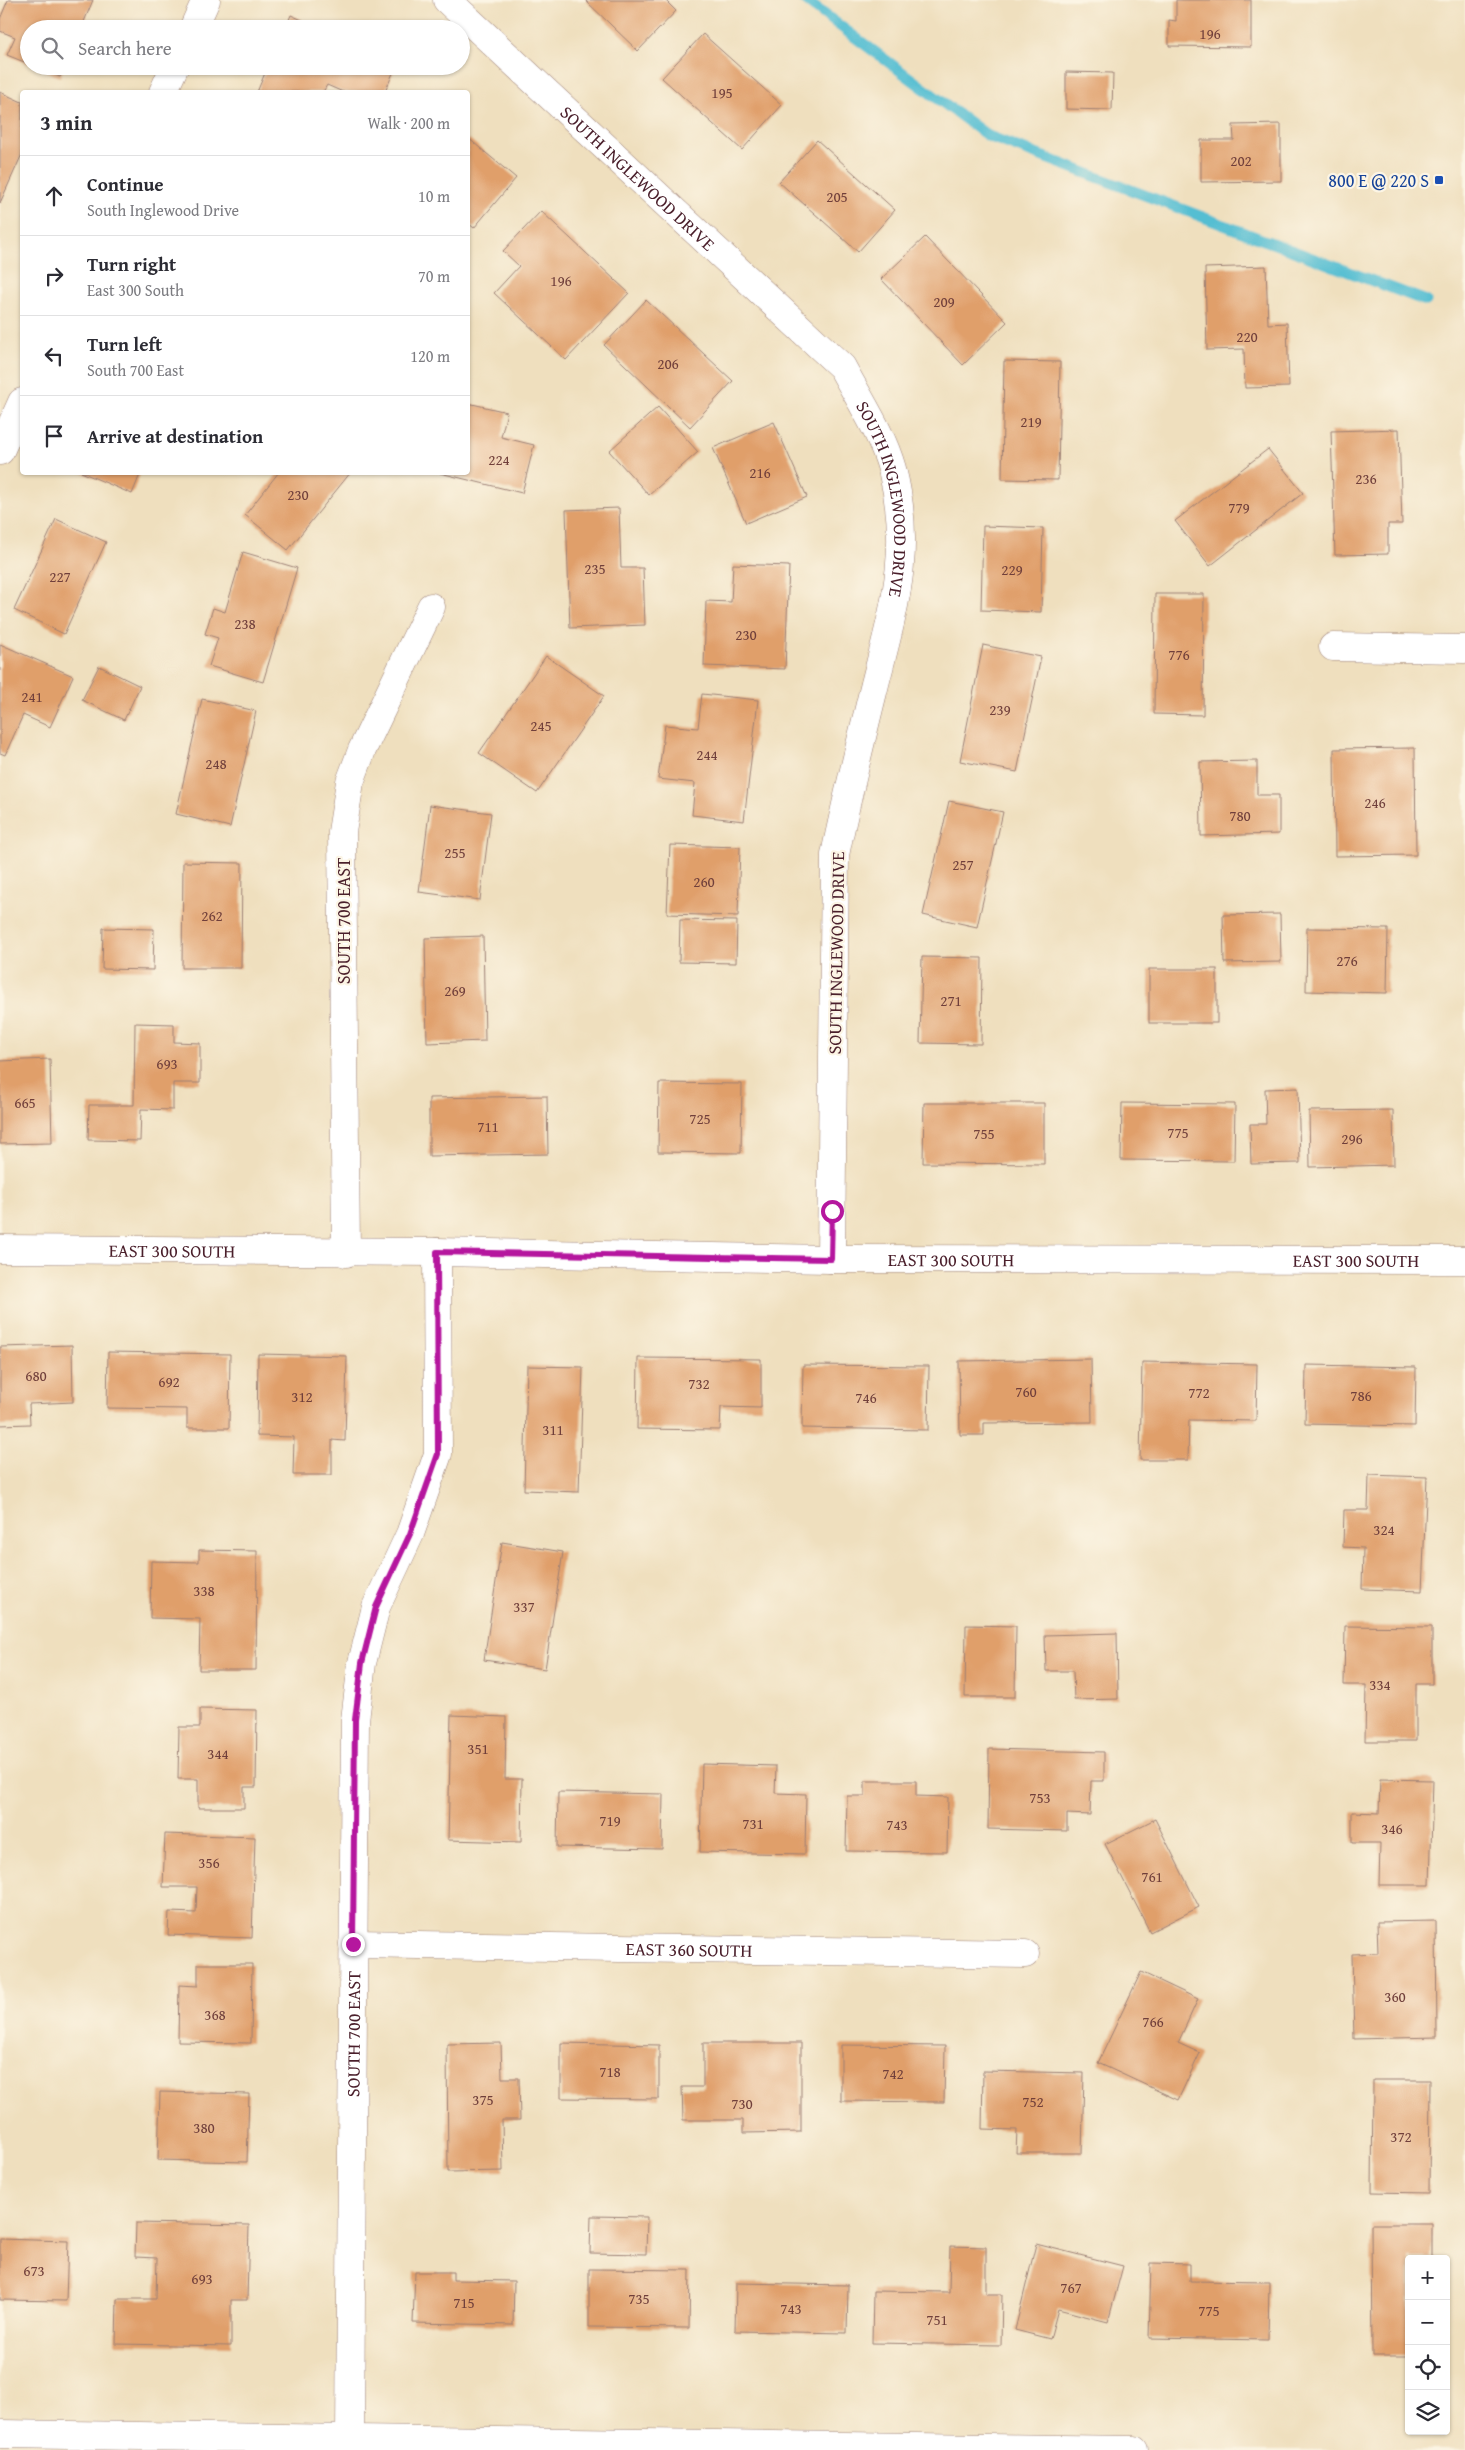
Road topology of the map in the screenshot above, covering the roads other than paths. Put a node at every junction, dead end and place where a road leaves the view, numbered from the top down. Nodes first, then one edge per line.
1 (206, 0) edge
2 (447, 0) edge
3 (197, 20) edge
4 (469, 20) edge
5 (470, 21) edge
6 (172, 75) edge
7 (164, 90) edge
8 (20, 406) edge
9 (0, 451) edge
10 (431, 607) dead end
11 (1333, 647) dead end
12 (1465, 649) edge
13 (0, 1249) edge
14 (437, 1252) junction
15 (346, 1253) junction
16 (831, 1259) junction
17 (1465, 1260) edge
18 (353, 1944) junction
19 (1025, 1954) dead end
20 (0, 2434) edge
21 (350, 2439) junction
22 (1134, 2450) edge

1 - 3 street
2 - 4 street, SOUTH INGLEWOOD DRIVE
5 - 16 street, SOUTH INGLEWOOD DRIVE
6 - 7 street
8 - 9 street
10 - 15 street, SOUTH 700 EAST
11 - 12 street
13 - 15 street, EAST 300 SOUTH
14 - 15 street, EAST 300 SOUTH
14 - 16 street, EAST 300 SOUTH
14 - 18 street, SOUTH 700 EAST
16 - 17 street, EAST 300 SOUTH
18 - 19 street, EAST 360 SOUTH
18 - 21 street, SOUTH 700 EAST
20 - 21 street
21 - 22 street

